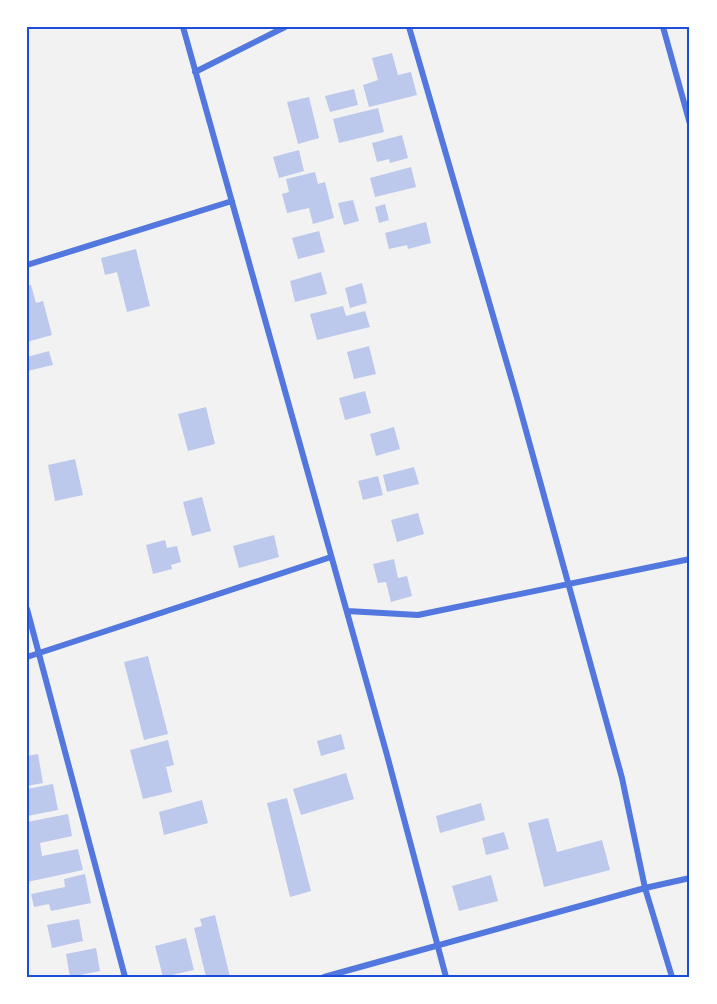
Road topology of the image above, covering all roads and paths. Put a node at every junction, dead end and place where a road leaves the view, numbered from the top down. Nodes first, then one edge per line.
1 (183, 27) edge
2 (285, 27) edge
3 (409, 27) edge
4 (663, 27) edge
5 (195, 72) junction
6 (690, 124) edge
7 (232, 201) junction
8 (27, 265) edge
9 (331, 556) junction
10 (690, 559) edge
11 (568, 584) junction
12 (27, 609) edge
13 (347, 611) junction
14 (39, 653) junction
15 (27, 657) edge
16 (690, 878) edge
17 (645, 888) junction
18 (437, 946) junction
19 (125, 977) edge
20 (324, 977) edge
21 (446, 977) edge
22 (672, 977) edge

1 - 5 street
2 - 5 street
3 - 11 street
4 - 6 street
5 - 7 street
7 - 8 street
7 - 9 street
9 - 13 street
9 - 14 street
10 - 11 street
11 - 13 street
11 - 17 street
12 - 14 street
13 - 18 street
14 - 15 street
14 - 19 street
16 - 17 street
17 - 18 street
17 - 22 street
18 - 20 street
18 - 21 street

